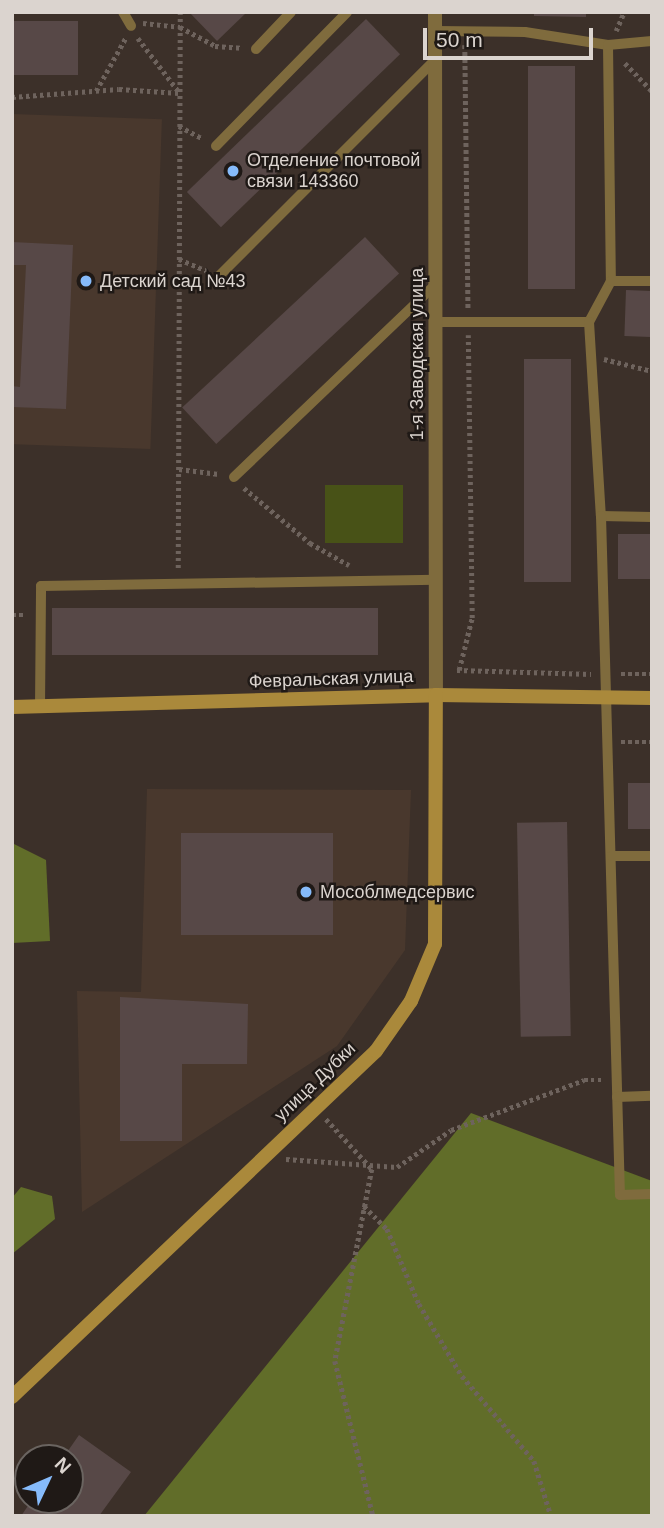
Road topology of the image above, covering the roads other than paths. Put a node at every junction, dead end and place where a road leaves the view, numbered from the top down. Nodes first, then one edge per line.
1 (123, 12) edge
2 (290, 12) edge
3 (347, 12) edge
4 (435, 12) edge
5 (131, 26) road end
6 (435, 31) junction
7 (652, 41) edge
8 (608, 45) junction
9 (256, 49) road end
10 (435, 60) junction
11 (216, 146) road end
12 (219, 276) road end
13 (611, 281) junction
14 (652, 281) edge
15 (436, 284) junction
16 (436, 322) junction
17 (590, 322) junction
18 (234, 477) road end
19 (601, 516) junction
20 (652, 517) edge
21 (436, 580) junction
22 (436, 695) junction
23 (608, 697) junction
24 (652, 698) edge
25 (12, 707) edge
26 (40, 707) junction
27 (612, 856) junction
28 (652, 856) edge
29 (652, 1096) edge
30 (617, 1097) junction
31 (652, 1194) edge
32 (12, 1397) edge

1 - 5 lane
2 - 9 lane
3 - 11 lane
4 - 6 street, 1-я Заводская улица
6 - 8 lane
6 - 10 street, 1-я Заводская улица
7 - 8 lane
8 - 13 lane
10 - 12 lane
10 - 15 street, 1-я Заводская улица
13 - 14 lane
13 - 17 lane
15 - 16 street, 1-я Заводская улица
15 - 18 lane
16 - 17 lane
16 - 21 street, 1-я Заводская улица
17 - 19 lane
19 - 20 lane
19 - 23 lane
21 - 22 street, 1-я Заводская улица
21 - 26 lane
22 - 23 street, Февральская улица
22 - 26 street, Февральская улица
22 - 32 street, улица Дубки
23 - 24 street, Февральская улица
23 - 27 lane
25 - 26 street, Февральская улица
27 - 28 lane
27 - 30 lane
29 - 30 lane
30 - 31 lane

